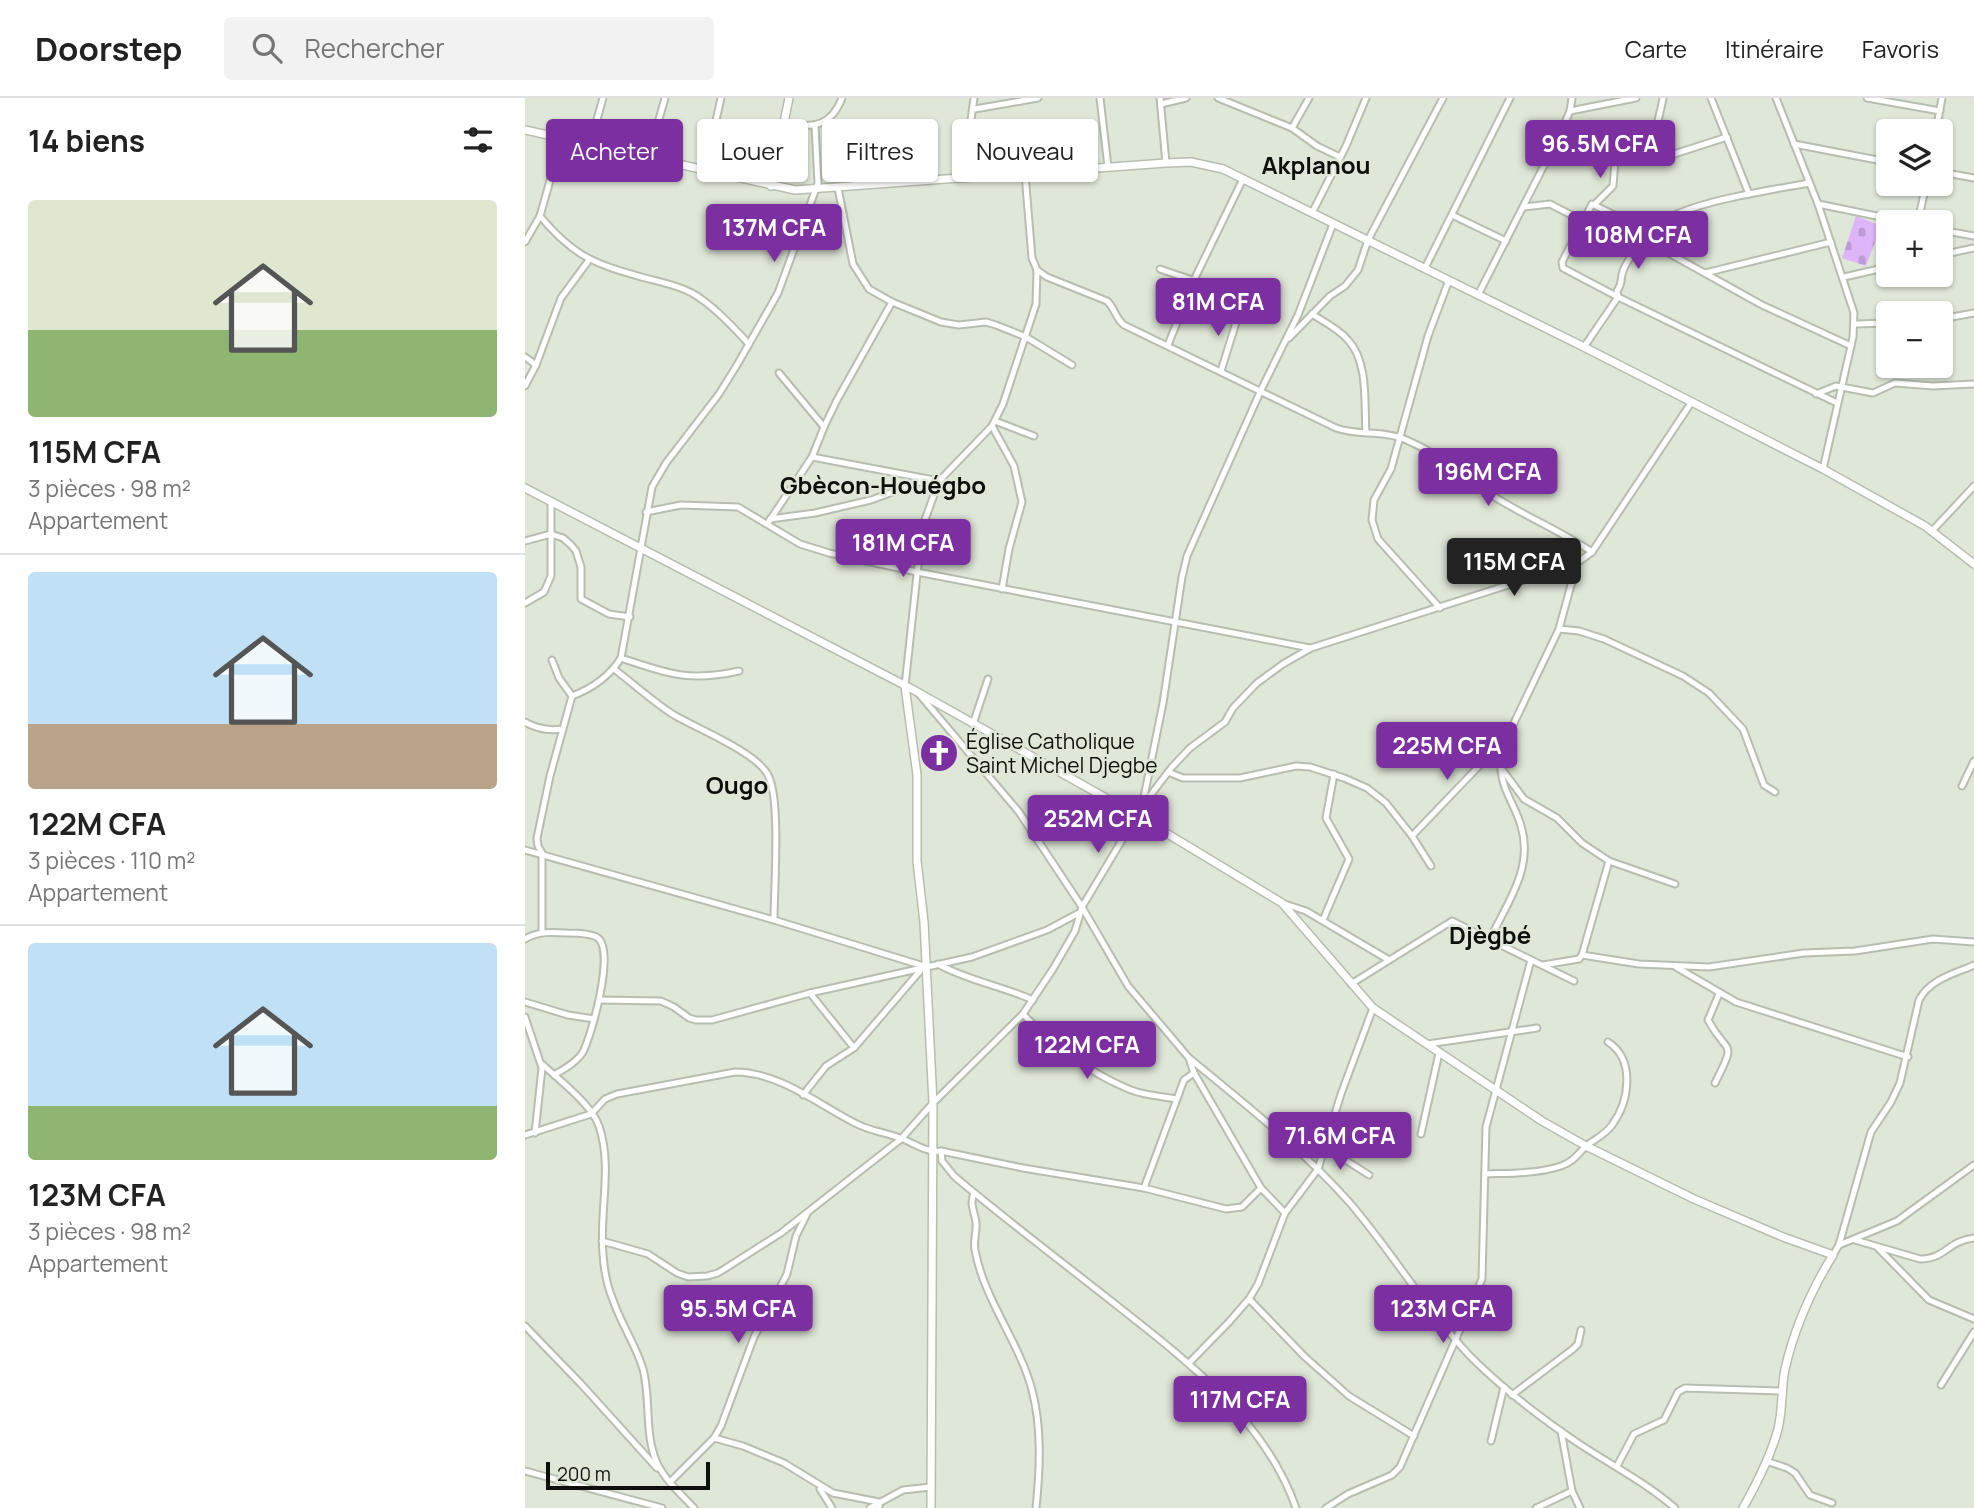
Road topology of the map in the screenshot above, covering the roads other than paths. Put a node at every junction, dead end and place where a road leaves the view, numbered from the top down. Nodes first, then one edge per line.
1 (603, 98) edge
2 (665, 98) edge
3 (721, 98) edge
4 (789, 98) edge
5 (842, 98) edge
6 (974, 98) edge
7 (1038, 98) edge
8 (1100, 98) edge
9 (1185, 98) edge
10 (1218, 98) edge
11 (1309, 98) edge
12 (1366, 98) edge
13 (1443, 98) edge
14 (1510, 98) edge
15 (1571, 98) edge
16 (1636, 98) edge
17 (1663, 98) edge
18 (1710, 98) edge
19 (1776, 98) edge
20 (1867, 98) edge
21 (1942, 98) edge
22 (1615, 100) edge
23 (1160, 101) edge
24 (975, 109) junction
25 (1570, 111) junction
26 (1940, 111) junction
27 (597, 119) edge
28 (659, 119) edge
29 (716, 119) edge
30 (785, 119) edge
31 (973, 119) edge
32 (1938, 119) edge
33 (808, 126) edge
34 (815, 126) junction
35 (1292, 128) junction
36 (525, 130) edge
37 (1560, 134) junction
38 (546, 135) edge
39 (1727, 137) junction
40 (1794, 144) junction
41 (1661, 154) junction
42 (1613, 156) junction
43 (1341, 157) junction
44 (1876, 160) edge
45 (1166, 163) junction
46 (1108, 167) junction
47 (1098, 168) edge
48 (1953, 174) edge
49 (1974, 178) edge
50 (1243, 179) junction
51 (550, 182) edge
52 (754, 182) edge
53 (772, 182) edge
54 (893, 182) edge
55 (1026, 182) edge
56 (1809, 183) junction
57 (771, 186) junction
58 (838, 188) junction
59 (814, 190) junction
60 (1749, 194) junction
61 (1595, 204) junction
62 (1818, 204) junction
63 (1524, 207) junction
64 (1312, 213) junction
65 (1452, 215) junction
66 (540, 216) junction
67 (1876, 216) edge
68 (1583, 220) junction
69 (1333, 224) junction
70 (528, 231) edge
71 (1649, 232) junction
72 (1953, 232) edge
73 (1974, 236) edge
74 (1368, 240) junction
75 (1645, 240) junction
76 (1506, 241) junction
77 (525, 242) edge
78 (1831, 242) junction
79 (1974, 248) edge
80 (1953, 252) edge
81 (589, 260) junction
82 (1425, 268) junction
83 (1876, 269) edge
84 (1037, 270) junction
85 (1160, 270) dead end
86 (1704, 273) junction
87 (1844, 276) junction
88 (1449, 280) junction
89 (1193, 282) junction
90 (1478, 295) junction
91 (1618, 298) junction
92 (893, 302) junction
93 (1974, 313) edge
94 (1312, 314) junction
95 (1953, 317) edge
96 (1876, 323) edge
97 (1855, 324) junction
98 (1026, 337) junction
99 (1285, 343) junction
100 (749, 344) junction
101 (1168, 345) junction
102 (1851, 346) junction
103 (1584, 347) junction
104 (525, 357) edge
105 (536, 365) junction
106 (1072, 365) dead end
107 (1221, 371) junction
108 (779, 373) dead end
109 (1974, 384) edge
110 (525, 386) edge
111 (1842, 386) junction
112 (1261, 390) junction
113 (1816, 394) junction
114 (1837, 402) junction
115 (1691, 403) junction
116 (993, 424) junction
117 (824, 427) junction
118 (1366, 433) junction
119 (1034, 436) dead end
120 (1401, 438) junction
121 (813, 457) junction
122 (1823, 469) junction
123 (928, 479) junction
124 (939, 481) junction
125 (1974, 486) edge
126 (525, 488) edge
127 (551, 503) junction
128 (646, 512) junction
129 (769, 521) junction
130 (1932, 531) junction
131 (551, 534) junction
132 (525, 541) edge
133 (639, 550) junction
134 (1592, 552) junction
135 (1577, 563) junction
136 (1974, 564) edge
137 (917, 572) junction
138 (1002, 589) junction
139 (525, 603) edge
140 (1440, 608) junction
141 (630, 617) junction
142 (1174, 622) junction
143 (1559, 629) junction
144 (1311, 648) junction
145 (621, 658) junction
146 (552, 660) dead end
147 (614, 669) junction
148 (739, 671) dead end
149 (988, 679) dead end
150 (905, 686) junction
151 (918, 693) junction
152 (572, 696) junction
153 (525, 722) edge
154 (973, 724) junction
155 (562, 729) junction
156 (1501, 750) junction
157 (1974, 761) edge
158 (1501, 768) junction
159 (1168, 772) junction
160 (1334, 774) junction
161 (1962, 786) dead end
162 (1775, 792) dead end
163 (1143, 805) junction
164 (1137, 816) junction
165 (1412, 836) junction
166 (525, 849) edge
167 (542, 853) junction
168 (1609, 861) junction
169 (1431, 866) dead end
170 (1675, 884) dead end
171 (1282, 903) junction
172 (1081, 910) junction
173 (773, 920) junction
174 (1323, 920) junction
175 (541, 932) junction
176 (525, 939) edge
177 (1490, 939) junction
178 (1974, 942) edge
179 (1582, 955) junction
180 (1389, 960) junction
181 (1531, 960) junction
182 (937, 964) junction
183 (1543, 965) junction
184 (1974, 965) edge
185 (1673, 966) junction
186 (925, 968) junction
187 (1574, 981) dead end
188 (1351, 984) junction
189 (810, 993) junction
190 (1719, 994) junction
191 (599, 1000) junction
192 (1033, 1000) junction
193 (525, 1002) edge
194 (1373, 1008) junction
195 (1023, 1014) junction
196 (525, 1017) edge
197 (594, 1019) junction
198 (1537, 1028) dead end
199 (1510, 1031) junction
200 (1608, 1042) dead end
201 (1425, 1044) junction
202 (854, 1048) junction
203 (1439, 1053) junction
204 (1908, 1057) junction
205 (1189, 1058) junction
206 (542, 1064) junction
207 (1194, 1073) junction
208 (554, 1075) junction
209 (1715, 1083) dead end
210 (1495, 1089) junction
211 (803, 1095) junction
212 (1177, 1099) junction
213 (933, 1103) junction
214 (591, 1114) junction
215 (535, 1133) junction
216 (1421, 1134) dead end
217 (525, 1135) edge
218 (901, 1139) junction
219 (1586, 1146) junction
220 (1325, 1147) junction
221 (941, 1151) junction
222 (932, 1152) junction
223 (1974, 1165) edge
224 (1318, 1169) junction
225 (1485, 1174) junction
226 (1369, 1175) dead end
227 (1144, 1188) junction
228 (1261, 1188) junction
229 (974, 1193) junction
230 (808, 1212) junction
231 (1285, 1213) junction
232 (1974, 1238) edge
233 (1855, 1240) junction
234 (602, 1241) junction
235 (1839, 1245) junction
236 (1876, 1246) junction
237 (1833, 1255) junction
238 (1249, 1299) junction
239 (1974, 1319) edge
240 (526, 1329) edge
241 (1581, 1330) dead end
242 (1974, 1332) edge
243 (1456, 1340) junction
244 (1189, 1363) junction
245 (1941, 1385) dead end
246 (1504, 1387) junction
247 (1783, 1391) junction
248 (1513, 1395) junction
249 (1561, 1431) junction
250 (1414, 1436) junction
251 (714, 1438) junction
252 (1491, 1440) dead end
253 (1766, 1461) junction
254 (1617, 1466) junction
255 (525, 1471) edge
256 (662, 1473) junction
257 (670, 1482) junction
258 (818, 1486) junction
259 (931, 1487) junction
260 (1572, 1491) junction
261 (627, 1500) junction
262 (1832, 1503) dead end
263 (879, 1505) edge
264 (621, 1508) edge
265 (662, 1508) edge
266 (694, 1508) edge
267 (832, 1508) edge
268 (870, 1508) edge
269 (931, 1508) edge
270 (1036, 1508) edge
271 (1296, 1508) edge
272 (1326, 1508) edge
273 (1535, 1508) edge
274 (1580, 1508) edge
275 (1674, 1508) edge
276 (1743, 1508) edge

1 - 27 street
2 - 28 street
3 - 29 street
4 - 30 street
5 - 34 street
6 - 24 street
7 - 24 street
8 - 46 street
9 - 23 street
10 - 35 street
11 - 35 street
12 - 43 street
13 - 74 street
14 - 65 street
15 - 25 street
16 - 22 street
17 - 41 street
18 - 39 street
19 - 40 street
20 - 26 street
21 - 26 street
22 - 25 street
23 - 45 street
24 - 31 street
25 - 37 street
26 - 32 street
33 - 34 street
34 - 59 street
35 - 43 street
36 - 38 street
37 - 42 street
37 - 63 street
39 - 41 street
39 - 60 street
40 - 44 street
40 - 56 street
41 - 42 street
42 - 61 street
43 - 64 street
45 - 46 street
45 - 50 street
46 - 47 street
48 - 49 street
50 - 64 street
50 - 89 street
51 - 66 street
52 - 57 street
53 - 57 street
54 - 58 street
55 - 84 street
56 - 60 street
56 - 62 street
57 - 59 street
58 - 59 street
58 - 92 street
59 - 100 street
60 - 71 street
61 - 68 street
61 - 71 street
62 - 67 street
62 - 78 street
63 - 68 street
63 - 76 street
64 - 69 street
65 - 76 street
65 - 82 street
66 - 70 street
66 - 81 street
68 - 91 street
69 - 74 street
69 - 99 street
70 - 77 street
71 - 75 street
72 - 73 street
74 - 82 street
74 - 94 street
75 - 86 street
75 - 91 street
76 - 90 street
78 - 86 street
78 - 87 street
79 - 80 street
81 - 100 street
81 - 105 street
82 - 88 street
83 - 87 street
84 - 98 street
84 - 101 street
85 - 89 street
86 - 102 street
87 - 97 street
88 - 90 street
88 - 120 street
89 - 101 street
89 - 107 street
90 - 103 street
91 - 103 street
91 - 113 street
92 - 98 street
92 - 117 street
93 - 95 street
94 - 99 street
94 - 118 street
96 - 97 street
97 - 102 street
98 - 106 street
98 - 116 street
99 - 112 street
100 - 128 street
101 - 107 street
102 - 111 street
103 - 115 street
104 - 105 street
105 - 110 street
107 - 112 street
108 - 117 street
109 - 111 street
111 - 113 street
111 - 114 street
112 - 118 street
112 - 142 street
113 - 114 street
114 - 122 street
115 - 122 street
115 - 134 street
116 - 119 street
116 - 124 street
116 - 138 street
117 - 121 street
118 - 120 street
120 - 134 street
120 - 140 street
121 - 123 street
121 - 129 street
122 - 130 street
123 - 124 street
123 - 129 street
124 - 137 street
125 - 130 street
126 - 127 street
127 - 131 street
127 - 133 street
128 - 129 street
128 - 133 street
129 - 137 street
130 - 136 street
131 - 132 street
131 - 139 street
131 - 141 street
133 - 141 street
133 - 150 street
134 - 135 street
135 - 140 street
135 - 143 street
137 - 138 street
137 - 150 street
138 - 142 street
140 - 144 street
141 - 145 street
142 - 144 street
142 - 163 street
143 - 156 street
143 - 162 street
144 - 159 street
145 - 147 street
145 - 148 street
146 - 152 street
147 - 152 street
147 - 173 street
149 - 154 street
150 - 151 street
150 - 186 street
151 - 154 street
151 - 172 street
152 - 155 street
153 - 155 street
154 - 164 street
155 - 167 street
156 - 158 street
156 - 165 street
157 - 161 street
158 - 168 street
158 - 177 street
159 - 160 street
159 - 163 street
160 - 165 street
160 - 174 street
163 - 164 street
164 - 171 street
164 - 172 street
165 - 169 street
166 - 167 street
167 - 173 street
167 - 175 street
168 - 170 street
168 - 179 street
171 - 174 street
171 - 188 street
172 - 182 street
172 - 192 street
172 - 205 street
173 - 186 street
174 - 180 street
175 - 176 street
175 - 191 street
177 - 180 street
177 - 181 street
178 - 185 street
179 - 183 street
179 - 185 street
180 - 188 street
181 - 183 street
181 - 199 street
182 - 186 street
182 - 192 street
183 - 187 street
184 - 204 street
185 - 190 street
186 - 189 street
186 - 202 street
186 - 213 street
188 - 194 street
189 - 191 street
189 - 202 street
190 - 204 street
190 - 209 street
191 - 197 street
192 - 195 street
193 - 197 street
194 - 201 street
194 - 220 street
195 - 212 street
195 - 213 street
196 - 206 street
197 - 208 street
198 - 199 street
199 - 201 street
199 - 210 street
200 - 219 street
201 - 203 street
202 - 211 street
203 - 210 street
203 - 216 street
204 - 235 street
205 - 207 street
205 - 224 street
206 - 208 street
206 - 215 street
207 - 212 street
207 - 228 street
208 - 214 street
210 - 219 street
210 - 225 street
211 - 214 street
211 - 218 street
212 - 227 street
213 - 218 street
213 - 222 street
214 - 215 street
214 - 234 street
215 - 217 street
218 - 222 street
218 - 230 street
219 - 225 street
219 - 237 street
220 - 224 street
220 - 226 street
221 - 222 street
221 - 227 street
221 - 229 street
222 - 259 street
223 - 233 street
224 - 231 street
224 - 243 street
225 - 243 street
227 - 228 street
228 - 231 street
229 - 244 street
229 - 270 street
230 - 234 street
230 - 251 street
231 - 238 street
232 - 236 street
233 - 235 street
233 - 236 street
234 - 256 street
235 - 237 street
236 - 239 street
237 - 247 street
238 - 244 street
238 - 250 street
240 - 256 street
241 - 248 street
242 - 245 street
243 - 246 street
243 - 250 street
244 - 271 street
246 - 248 street
246 - 252 street
247 - 253 street
247 - 254 street
248 - 249 street
249 - 254 street
249 - 260 street
250 - 272 street
251 - 257 street
251 - 258 street
253 - 262 street
253 - 276 street
254 - 275 street
255 - 261 street
256 - 257 street
257 - 266 street
258 - 263 street
258 - 267 street
259 - 263 street
259 - 269 street
260 - 273 street
260 - 274 street
261 - 264 street
261 - 265 street
263 - 268 street

